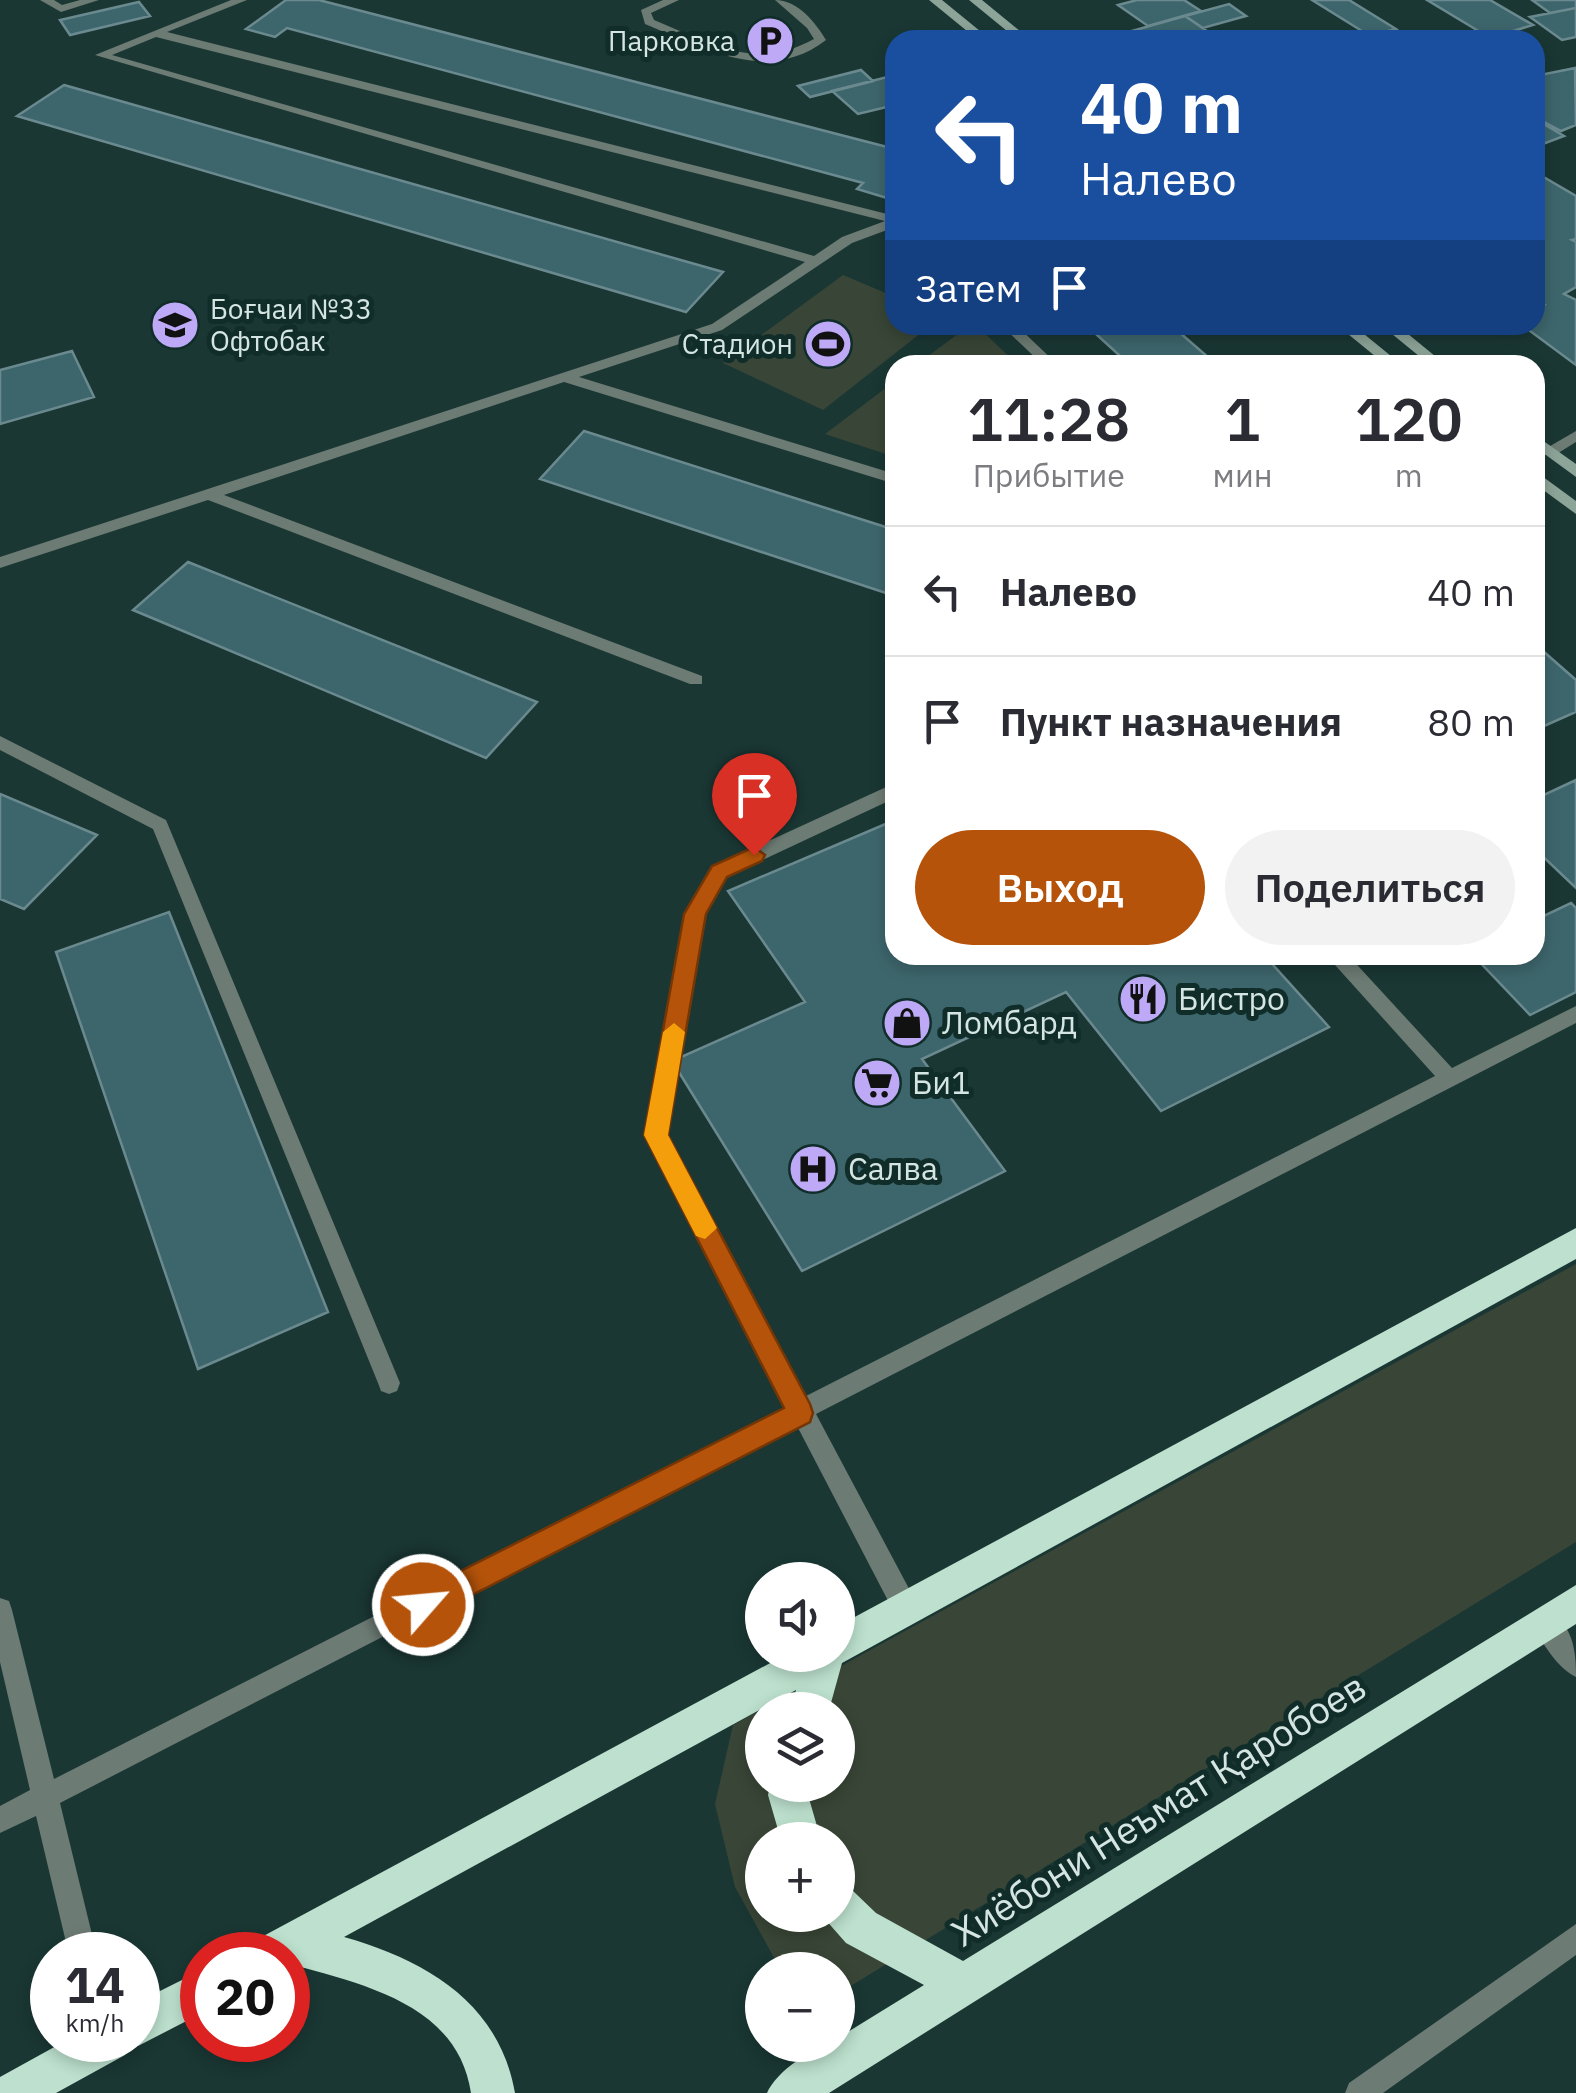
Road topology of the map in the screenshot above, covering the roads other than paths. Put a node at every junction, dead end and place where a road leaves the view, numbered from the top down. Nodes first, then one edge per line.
1 (46, 0) edge
2 (93, 0) edge
3 (241, 0) edge
4 (673, 0) edge
5 (781, 0) edge
6 (935, 0) edge
7 (975, 0) edge
8 (972, 30) edge
9 (1012, 30) edge
10 (155, 33) junction
11 (885, 218) edge
12 (885, 225) edge
13 (816, 261) junction
14 (1019, 335) edge
15 (1356, 335) edge
16 (1401, 335) edge
17 (1040, 355) edge
18 (1382, 355) edge
19 (1426, 355) edge
20 (566, 378) junction
21 (1576, 436) edge
22 (1545, 448) edge
23 (1550, 452) junction
24 (1576, 472) edge
25 (885, 477) edge
26 (1545, 484) edge
27 (208, 494) junction
28 (1576, 509) edge
29 (0, 563) edge
30 (696, 680) dead end
31 (0, 742) edge
32 (885, 795) edge
33 (1345, 965) edge
34 (1576, 1014) edge
35 (1450, 1079) junction
36 (1576, 1242) edge
37 (389, 1384) dead end
38 (800, 1413) junction
39 (905, 1608) junction
40 (0, 1610) edge
41 (1560, 1613) edge
42 (855, 1636) edge
43 (1576, 1664) edge
44 (793, 1672) edge
45 (45, 1798) junction
46 (0, 1820) edge
47 (855, 1921) edge
48 (77, 1932) edge
49 (310, 1934) edge
50 (1576, 1938) edge
51 (310, 1957) edge
52 (965, 1984) junction
53 (69, 2062) edge
54 (13, 2093) edge
55 (494, 2093) edge
56 (790, 2093) edge
57 (1359, 2093) edge

1 - 2 street
3 - 10 street
4 - 5 street
6 - 8 street
7 - 9 street
10 - 11 street
10 - 13 street
12 - 13 street
13 - 20 street
14 - 17 street
15 - 18 street
16 - 19 street
20 - 25 street
20 - 27 street
21 - 23 street
22 - 23 street
23 - 24 street
26 - 28 street
27 - 29 street
27 - 30 street
31 - 37 street
32 - 38 street
33 - 35 street
34 - 35 street
35 - 38 street
36 - 39 highway
38 - 39 street
38 - 45 street
39 - 42 highway
40 - 45 street
41 - 43 street
41 - 52 highway, Хиёбони Неъмат Қаробоев
44 - 49 highway
45 - 46 street
45 - 48 street
47 - 52 highway
50 - 57 street
51 - 55 highway
52 - 56 highway, Хиёбони Неъмат Қаробоев
53 - 54 highway

